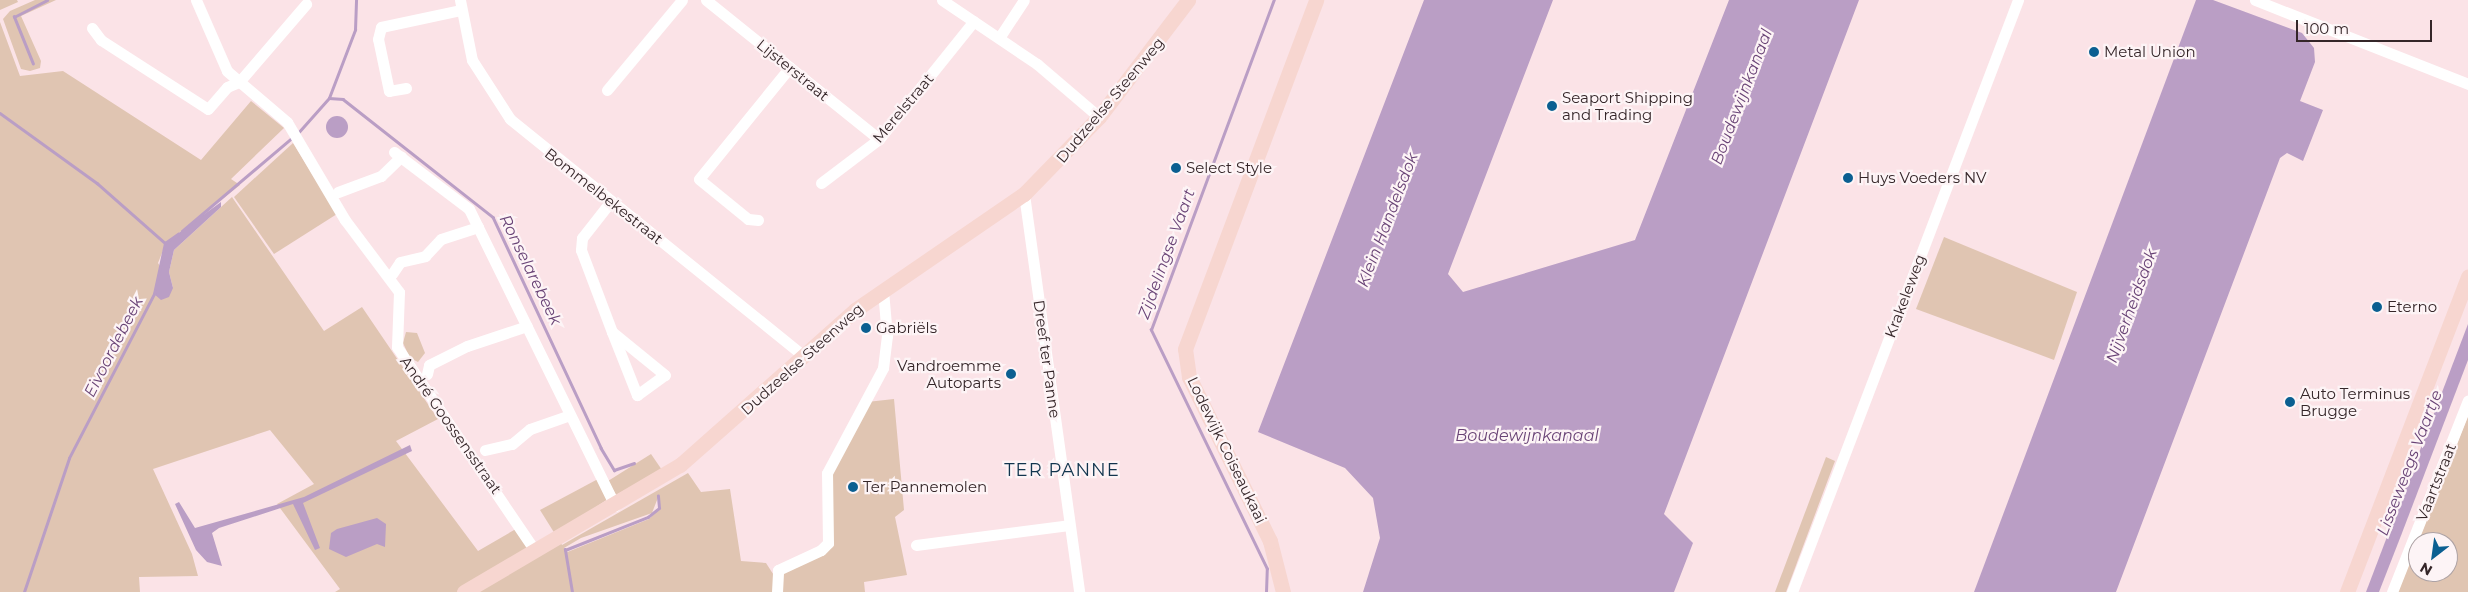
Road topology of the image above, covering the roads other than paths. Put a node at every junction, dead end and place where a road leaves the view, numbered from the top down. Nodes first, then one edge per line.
1 (196, 0) edge
2 (682, 0) edge
3 (706, 0) edge
4 (942, 0) edge
5 (1024, 0) edge
6 (1188, 0) edge
7 (1316, 0) edge
8 (2018, 0) edge
9 (2255, 0) edge
10 (306, 4) dead end
11 (460, 5) edge
12 (974, 21) junction
13 (92, 28) dead end
14 (1000, 38) junction
15 (790, 67) junction
16 (239, 82) junction
17 (2468, 84) edge
18 (406, 88) dead end
19 (607, 90) dead end
20 (1099, 116) junction
21 (879, 140) junction
22 (822, 184) dead end
23 (338, 192) dead end
24 (1024, 194) junction
25 (611, 201) junction
26 (758, 220) dead end
27 (478, 227) junction
28 (392, 274) dead end
29 (2468, 276) edge
30 (883, 290) junction
31 (527, 326) junction
32 (612, 332) junction
33 (802, 355) junction
34 (427, 374) dead end
35 (2468, 400) edge
36 (570, 415) junction
37 (485, 450) dead end
38 (615, 506) junction
39 (1070, 525) junction
40 (916, 545) dead end
41 (535, 551) junction
42 (464, 592) edge
43 (777, 592) edge
44 (1079, 592) edge
45 (1283, 592) edge
46 (1792, 592) edge
47 (2347, 592) edge
48 (2392, 592) edge

1 - 16 street, André Goossensstraat
2 - 19 street
3 - 15 street, Lijsterstraat
4 - 12 street
5 - 14 street
6 - 20 main road, Dudzeelse Steenweg
7 - 45 main road, Lodewijk Coiseaukaai
8 - 46 street, Krakeleweg
9 - 17 street
10 - 16 street
11 - 18 street
11 - 25 street, Bommelbekestraat
12 - 14 street
12 - 21 street, Merelstraat
13 - 16 street
14 - 20 street
15 - 21 street, Lijsterstraat
15 - 26 street
16 - 41 street, André Goossensstraat
20 - 24 main road, Dudzeelse Steenweg
21 - 22 street, Merelstraat
23 - 27 street
24 - 30 main road, Dudzeelse Steenweg
24 - 39 street, Dreef ter Panne
25 - 32 street
25 - 33 street, Bommelbekestraat
27 - 28 street
27 - 31 street
29 - 47 main road
30 - 33 main road, Dudzeelse Steenweg
30 - 43 street
31 - 34 street, André Goossensstraat
31 - 36 street
32 - 32 street
33 - 38 main road, Dudzeelse Steenweg
35 - 48 street, Vaartstraat
36 - 37 street, André Goossensstraat
36 - 38 street
38 - 41 main road, Dudzeelse Steenweg
39 - 40 street
39 - 44 street, Dreef ter Panne
41 - 42 main road, Dudzeelse Steenweg

